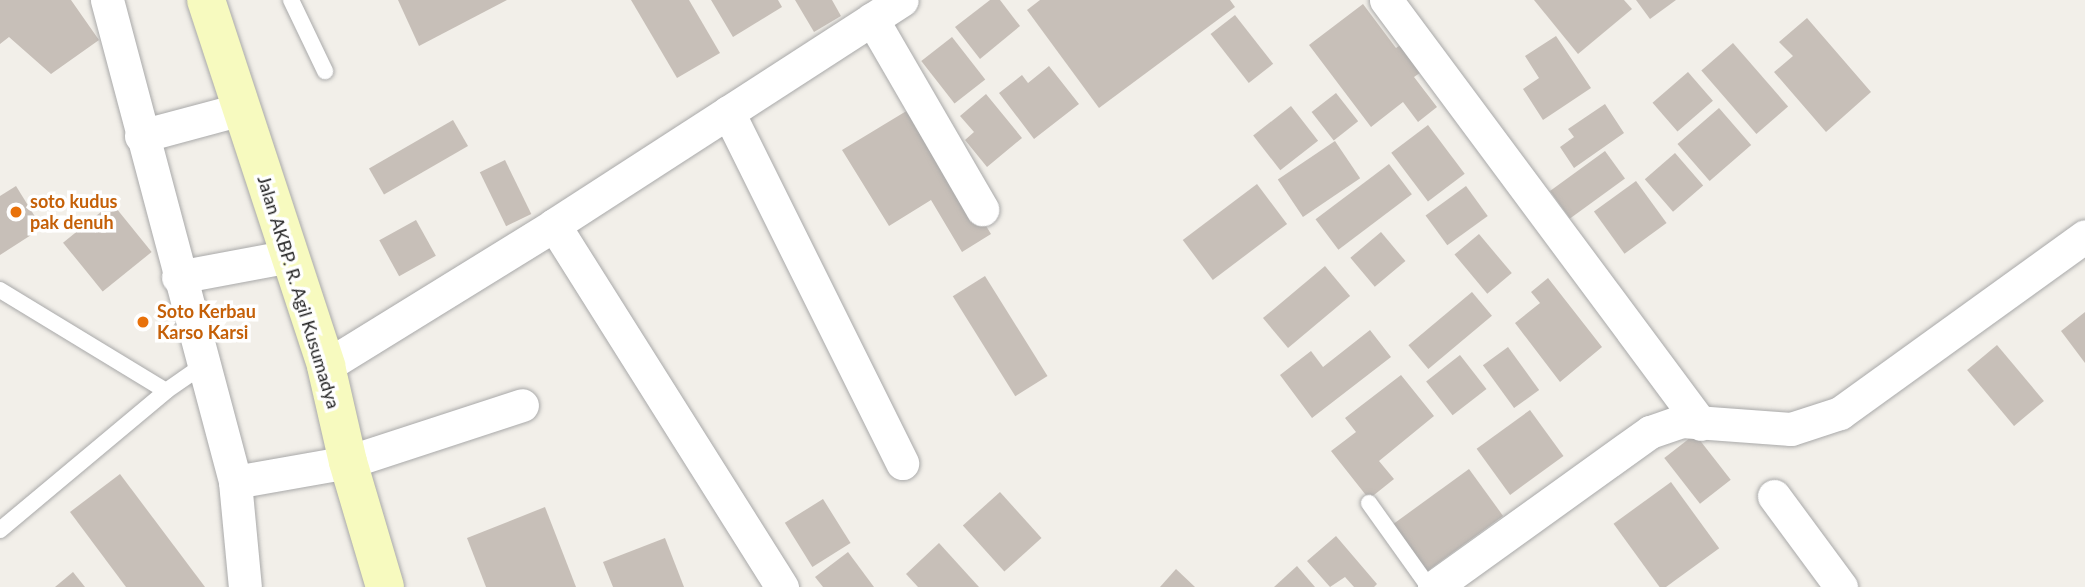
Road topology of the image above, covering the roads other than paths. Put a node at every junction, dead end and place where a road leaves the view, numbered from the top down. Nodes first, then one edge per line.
1 (107, 0) edge
2 (291, 0) edge
3 (902, 0) edge
4 (1386, 0) edge
5 (210, 2) edge
6 (872, 19) junction
7 (325, 71) dead end
8 (242, 109) junction
9 (734, 124) junction
10 (141, 136) junction
11 (982, 209) dead end
12 (554, 225) junction
13 (2085, 236) edge
14 (290, 256) junction
15 (178, 277) junction
16 (0, 290) edge
17 (202, 366) junction
18 (326, 366) junction
19 (166, 391) junction
20 (522, 405) dead end
21 (1692, 423) junction
22 (348, 462) junction
23 (902, 463) dead end
24 (235, 482) junction
25 (1774, 496) dead end
26 (1369, 503) dead end
27 (0, 530) edge
28 (245, 587) edge
29 (385, 587) edge
30 (782, 587) edge
31 (1431, 587) edge
32 (1841, 587) edge

1 - 10 street
2 - 7 lane
3 - 6 street
4 - 21 street
5 - 8 main road, Jalan AKBP. R. Agil Kusumadya
6 - 9 street
6 - 11 street
8 - 10 street
8 - 14 main road, Jalan AKBP. R. Agil Kusumadya
9 - 12 street
9 - 23 street
10 - 15 street
12 - 18 street
12 - 30 street
13 - 21 street
14 - 15 street
14 - 18 main road, Jalan AKBP. R. Agil Kusumadya
15 - 17 street
16 - 19 lane
17 - 19 lane
17 - 24 street
18 - 22 main road, Jalan AKBP. R. Agil Kusumadya
19 - 27 lane
20 - 22 street
21 - 31 street
22 - 24 street
22 - 29 main road, Jalan AKBP. R. Agil Kusumadya
24 - 28 street
25 - 32 street
26 - 31 lane

